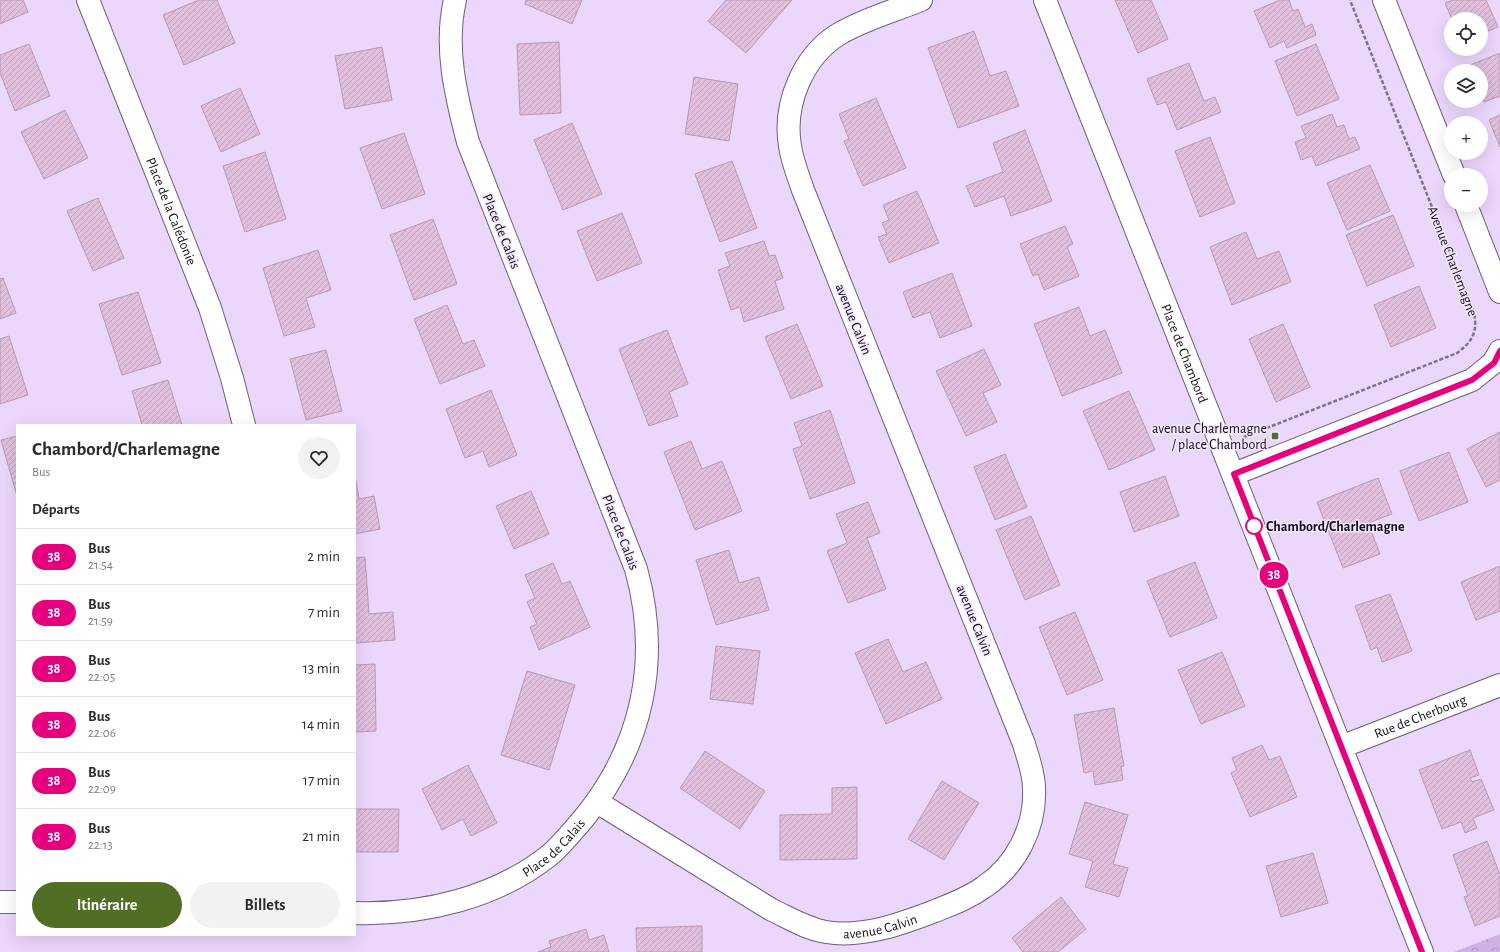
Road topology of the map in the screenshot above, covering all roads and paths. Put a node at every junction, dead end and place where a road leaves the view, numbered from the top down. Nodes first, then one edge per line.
1 (88, 0) edge
2 (456, 0) edge
3 (921, 0) edge
4 (1045, 0) edge
5 (1350, 0) edge
6 (1384, 0) edge
7 (1451, 168) edge
8 (1469, 212) edge
9 (1500, 292) edge
10 (1500, 351) edge
11 (244, 424) edge
12 (1248, 436) dead end
13 (1234, 474) junction
14 (1500, 686) edge
15 (1342, 747) junction
16 (597, 802) junction
17 (0, 902) edge
18 (16, 902) edge
19 (356, 913) edge
20 (1422, 952) edge

1 - 11 street, Place de la Calédonie
2 - 16 street, Place de Calais
3 - 16 street, avenue Calvin
4 - 13 street, Place de Chambord
5 - 12 path, Avenue Charlemagne
6 - 7 street
8 - 9 street
10 - 13 street
13 - 15 street, Place de Chambord
14 - 15 street, Rue de Cherbourg
15 - 20 street, Place de Chambord
16 - 19 street, Place de Calais
17 - 18 street

